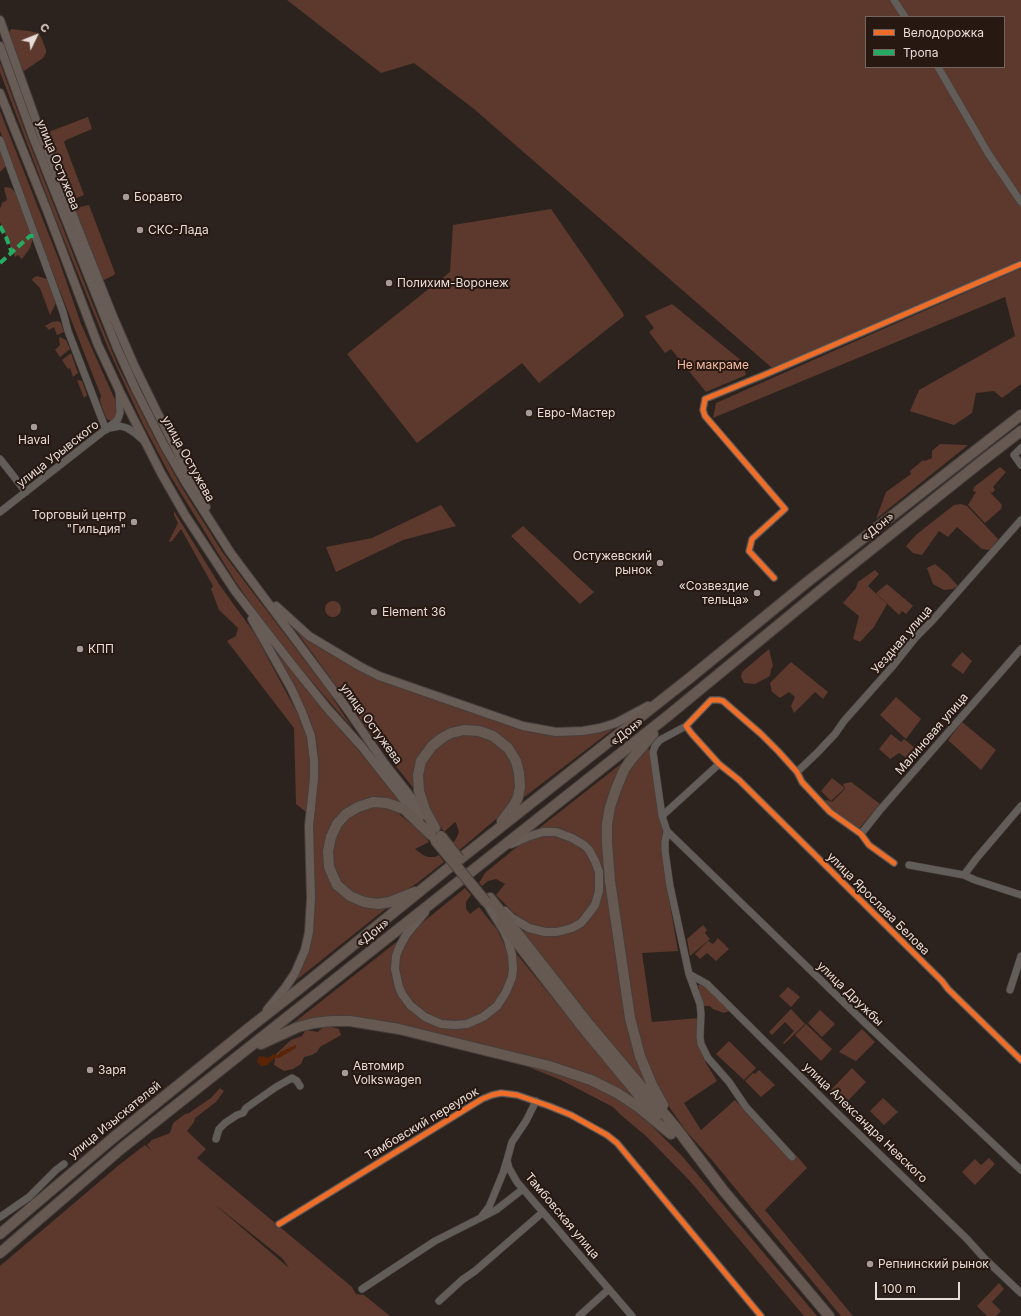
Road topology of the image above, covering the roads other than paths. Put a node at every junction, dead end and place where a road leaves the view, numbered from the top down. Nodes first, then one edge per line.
1 (894, 0) edge
2 (904, 16) edge
3 (0, 20) edge
4 (0, 46) edge
5 (939, 68) edge
6 (0, 94) edge
7 (0, 140) edge
8 (1021, 202) edge
9 (1021, 264) edge
10 (119, 390) junction
11 (1021, 416) edge
12 (108, 429) junction
13 (1021, 432) edge
14 (146, 443) junction
15 (1021, 448) edge
16 (0, 459) edge
17 (1021, 465) edge
18 (26, 492) junction
19 (0, 512) edge
20 (1021, 520) edge
21 (230, 552) junction
22 (774, 578) dead end
23 (258, 589) junction
24 (235, 591) junction
25 (1021, 648) edge
26 (664, 698) junction
27 (669, 715) junction
28 (686, 726) junction
29 (719, 764) junction
30 (797, 772) junction
31 (1021, 806) edge
32 (662, 816) junction
33 (667, 831) junction
34 (861, 834) junction
35 (436, 835) junction
36 (491, 835) junction
37 (501, 848) junction
38 (894, 863) dead end
39 (909, 864) dead end
40 (964, 875) junction
41 (423, 889) junction
42 (1021, 895) edge
43 (488, 900) junction
44 (434, 902) junction
45 (1021, 956) edge
46 (690, 974) junction
47 (1010, 990) dead end
48 (249, 1028) junction
49 (247, 1051) junction
50 (1021, 1060) edge
51 (300, 1086) dead end
52 (536, 1101) junction
53 (674, 1132) junction
54 (216, 1139) dead end
55 (792, 1157) dead end
56 (507, 1160) junction
57 (64, 1164) dead end
58 (1021, 1170) edge
59 (523, 1189) junction
60 (543, 1212) junction
61 (0, 1217) edge
62 (480, 1218) junction
63 (280, 1224) dead end
64 (0, 1234) edge
65 (0, 1253) edge
66 (362, 1289) dead end
67 (609, 1289) junction
68 (1021, 1293) edge
69 (438, 1301) dead end
70 (579, 1316) edge
71 (632, 1316) edge
72 (761, 1316) edge
73 (829, 1316) edge

1 - 2 street
3 - 21 main road
4 - 21 main road, улица Остужева
5 - 8 street
6 - 10 main road, улица Остужева
7 - 12 street
9 - 22 street
10 - 12 street
10 - 14 main road, улица Остужева
11 - 26 highway, «Дон»
12 - 14 street
12 - 18 street, улица Урывского
13 - 27 highway, «Дон»
14 - 24 main road, улица Остужева
15 - 17 street
16 - 18 street
18 - 19 street, улица Урывского
20 - 30 street, Уездная улица
21 - 23 main road, улица Остужева
23 - 26 main road
23 - 35 main road, улица Остужева
24 - 35 main road, улица Остужева
24 - 48 main road
25 - 34 street, Малиновая улица
26 - 36 highway, «Дон»
27 - 37 highway, «Дон»
27 - 53 highway
28 - 29 street, улица Ярослава Белова
28 - 30 street
28 - 32 street
29 - 32 street
29 - 50 street, улица Ярослава Белова
30 - 34 street
31 - 40 street
32 - 33 street
33 - 46 street
33 - 58 street, улица Дружбы
34 - 38 street
35 - 36 highway
35 - 41 highway
35 - 43 highway, bridge
36 - 41 highway, «Дон»
37 - 43 main road
37 - 44 highway, «Дон»
39 - 40 street
40 - 42 street
41 - 48 highway, «Дон»
43 - 44 main road
43 - 53 highway
44 - 49 highway, «Дон»
45 - 47 street
46 - 55 street
46 - 68 street, улица Александра Невского
48 - 64 highway, улица Изыскателей
49 - 53 highway
49 - 65 highway
51 - 54 street
52 - 56 street
52 - 63 street, Тамбовский переулок
52 - 72 street, Тамбовский переулок
53 - 73 highway
56 - 59 street, Тамбовская улица
56 - 62 street
57 - 61 street
59 - 60 street, Тамбовская улица
59 - 62 street
60 - 67 street, Тамбовская улица
60 - 69 street
62 - 66 street
67 - 70 street
67 - 71 street, Тамбовская улица

